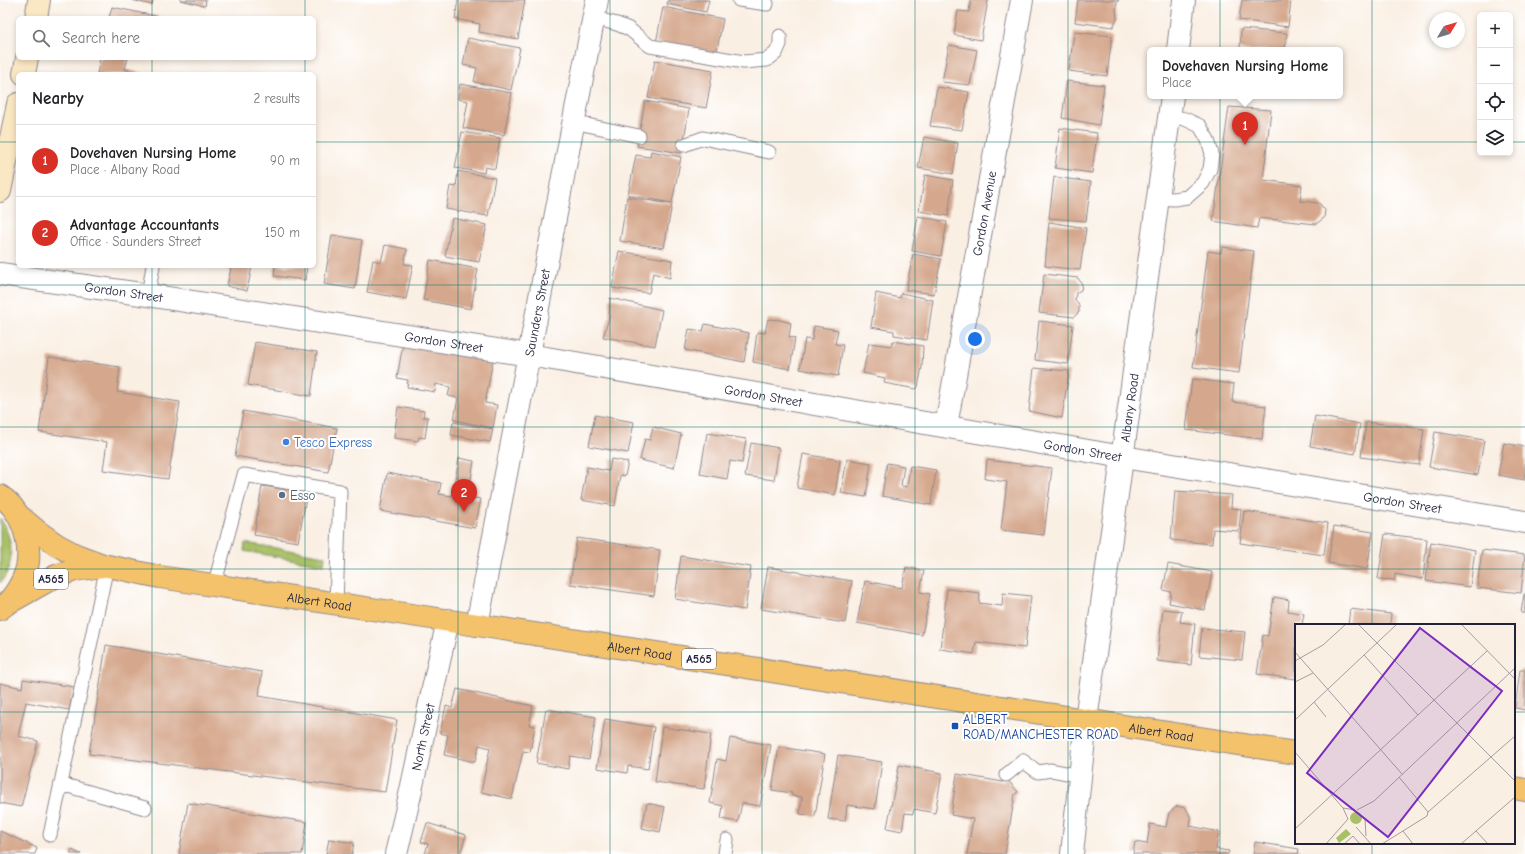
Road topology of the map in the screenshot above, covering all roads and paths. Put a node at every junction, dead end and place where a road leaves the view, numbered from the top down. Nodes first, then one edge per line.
1 (39, 0) edge
2 (739, 0) edge
3 (1022, 0) edge
4 (1184, 0) edge
5 (767, 4) dead end
6 (595, 9) edge
7 (36, 16) edge
8 (780, 36) dead end
9 (1178, 47) edge
10 (27, 60) edge
11 (24, 72) edge
12 (1170, 106) edge
13 (16, 114) edge
14 (573, 122) junction
15 (639, 136) dead end
16 (684, 145) dead end
17 (769, 152) dead end
18 (0, 191) edge
19 (1158, 198) junction
20 (153, 268) edge
21 (0, 274) edge
22 (148, 295) junction
23 (529, 355) junction
24 (946, 426) junction
25 (1123, 457) junction
26 (1, 496) edge
27 (18, 515) junction
28 (1525, 522) edge
29 (105, 566) junction
30 (214, 586) junction
31 (336, 604) junction
32 (2, 608) edge
33 (448, 620) junction
34 (477, 625) junction
35 (1086, 720) junction
36 (1295, 753) edge
37 (1006, 775) dead end
38 (1081, 776) junction
39 (61, 784) junction
40 (1515, 788) edge
41 (1525, 790) edge
42 (145, 808) dead end
43 (50, 835) dead end
44 (727, 840) dead end
45 (396, 854) edge
46 (725, 854) edge
47 (1072, 854) edge

1 - 7 main road
2 - 5 lane
3 - 24 street, Gordon Avenue
4 - 9 street
6 - 8 lane
6 - 14 street, Saunders Street
10 - 11 main road
12 - 19 street, Albany Road
12 - 19 lane
13 - 18 main road
14 - 15 lane
14 - 23 street, Saunders Street
16 - 17 lane
19 - 25 street, Albany Road
20 - 22 lane
21 - 22 street, Gordon Street
22 - 23 street, Gordon Street
23 - 24 street, Gordon Street
23 - 34 street, Saunders Street
24 - 25 street, Gordon Street
25 - 28 street, Gordon Street
25 - 35 street, Albany Road
26 - 27 highway, A565
27 - 29 highway, Albert Road / A565
27 - 32 highway, A565
29 - 30 highway, Albert Road / A565
29 - 32 highway, Albert Road / A565
29 - 39 lane
30 - 31 highway, Albert Road / A565
30 - 31 lane
31 - 33 highway, Albert Road / A565
33 - 34 highway, Albert Road / A565
33 - 45 street, North Street
34 - 35 highway, Albert Road / A565
35 - 36 highway, Albert Road / A565
35 - 38 street, Albany Road
37 - 38 lane
38 - 47 street, Albany Road
39 - 42 lane
39 - 43 lane
40 - 41 highway
44 - 46 lane

